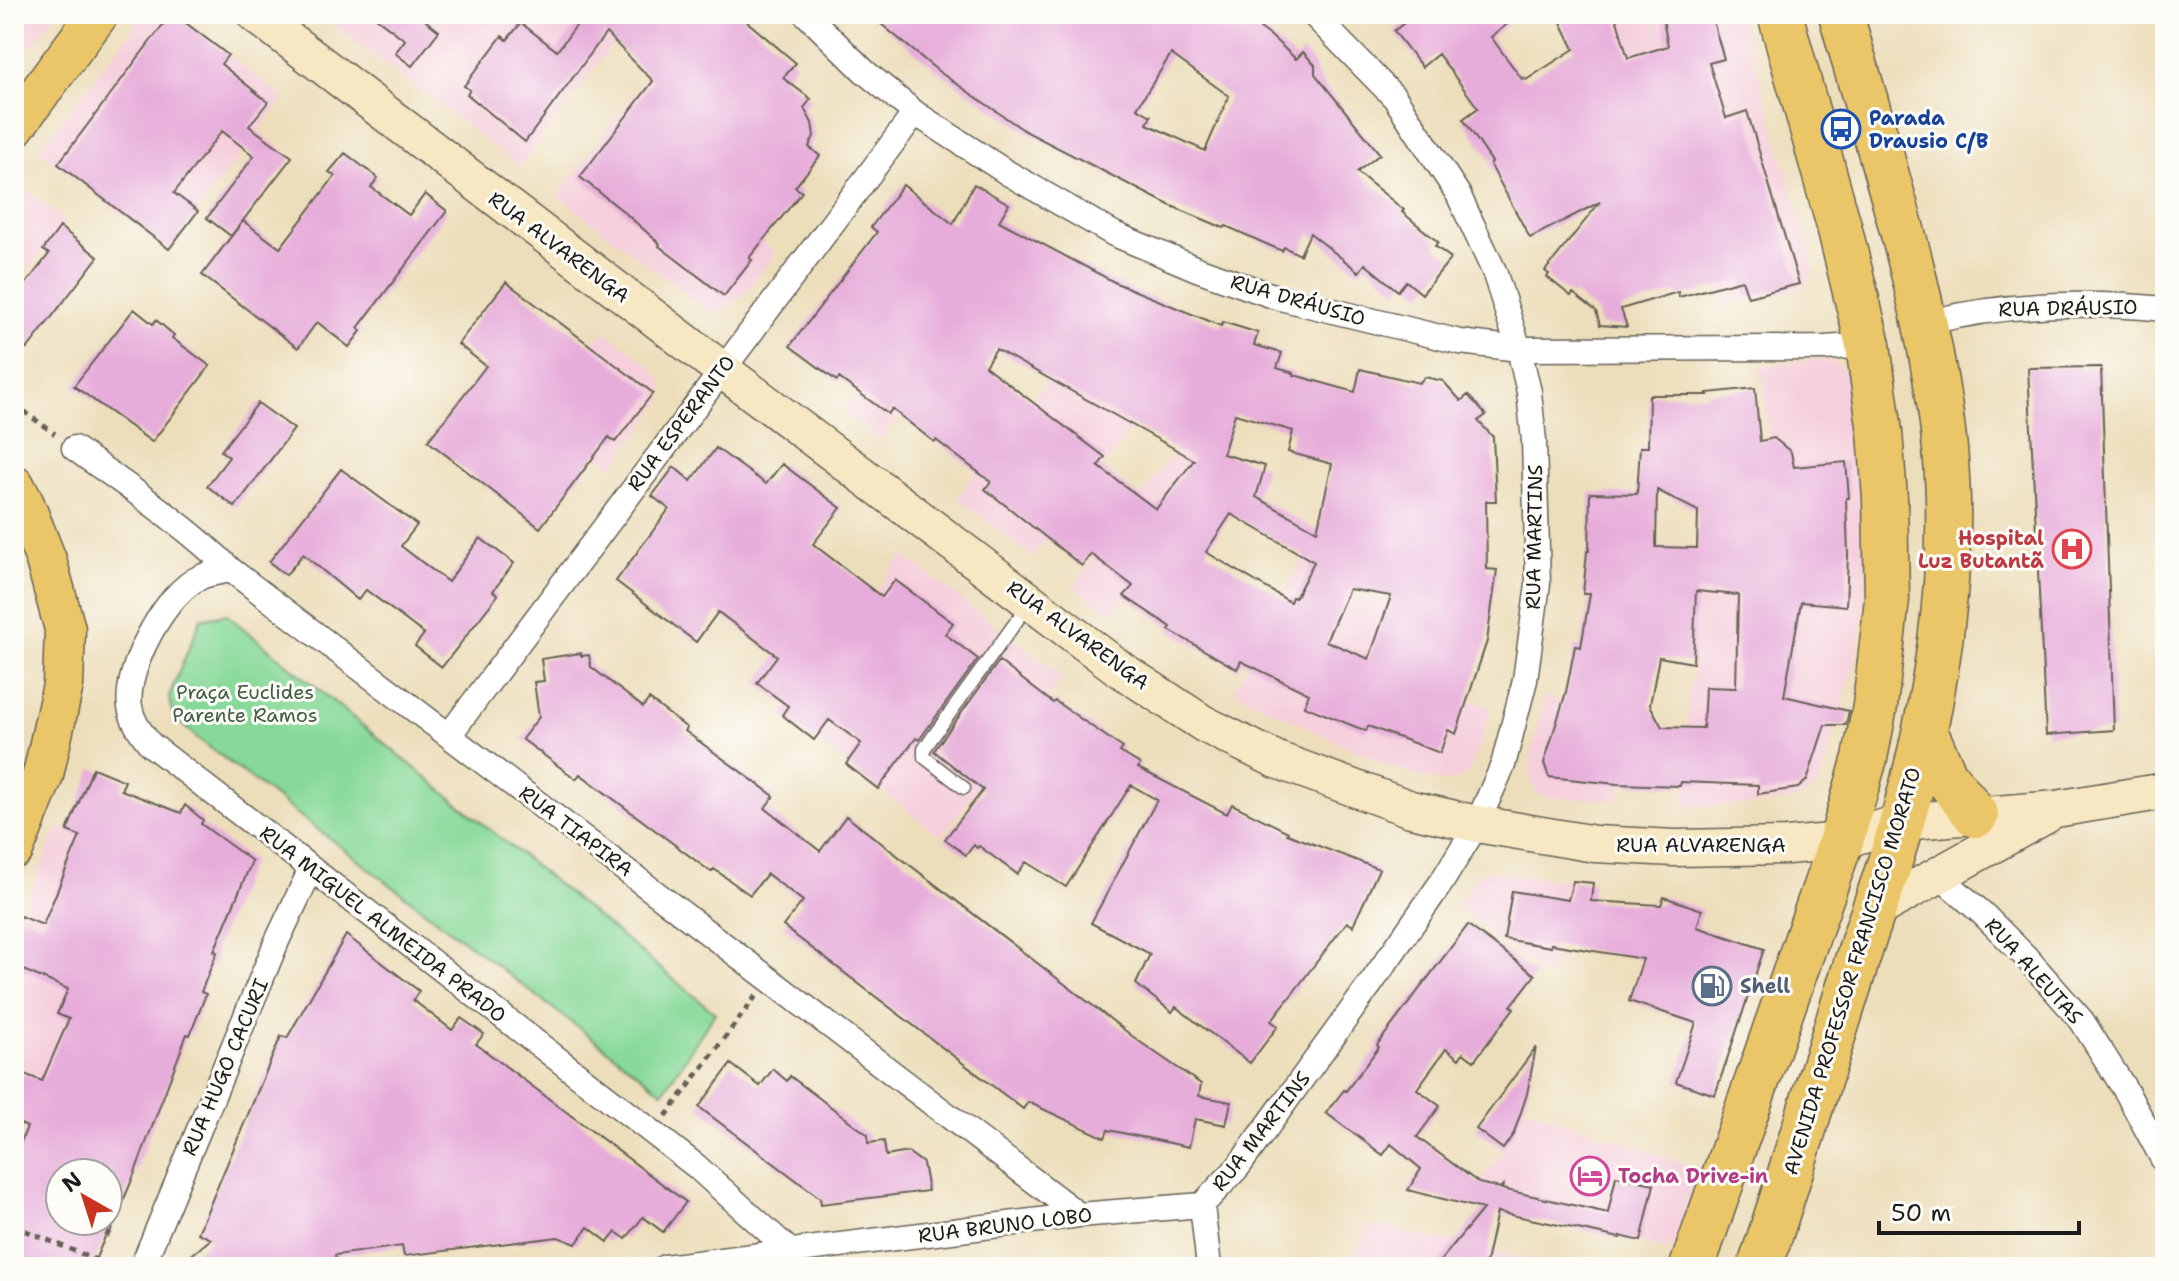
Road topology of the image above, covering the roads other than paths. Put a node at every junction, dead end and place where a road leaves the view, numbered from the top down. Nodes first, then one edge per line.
1 (98, 14) edge
2 (255, 14) edge
3 (806, 14) edge
4 (1313, 14) edge
5 (1780, 14) edge
6 (1841, 14) edge
7 (915, 113) junction
8 (14, 127) edge
9 (2165, 309) edge
10 (1925, 323) junction
11 (1868, 345) junction
12 (1519, 349) junction
13 (721, 369) junction
14 (74, 448) road end
15 (14, 485) edge
16 (231, 570) junction
17 (1031, 602) junction
18 (1925, 731) junction
19 (450, 734) junction
20 (964, 788) dead end
21 (2165, 791) edge
22 (2056, 809) junction
23 (1976, 815) junction
24 (1901, 822) junction
25 (1477, 824) junction
26 (1841, 841) junction
27 (14, 848) edge
28 (311, 869) junction
29 (1937, 874) junction
30 (1872, 912) junction
31 (2165, 1162) edge
32 (1202, 1205) junction
33 (1079, 1215) junction
34 (790, 1251) junction
35 (142, 1267) edge
36 (665, 1267) edge
37 (1209, 1267) edge
38 (1692, 1267) edge
39 (1760, 1267) edge

1 - 8 main road
2 - 13 street, RUA ALVARENGA
3 - 7 street, RUA DRÁUSIO
4 - 12 street, RUA MARTINS
5 - 11 highway
6 - 10 highway, AVENIDA PROFESSOR FRANCISCO MORATO
7 - 12 street, RUA DRÁUSIO
7 - 13 street, RUA ESPERANTO
9 - 10 street, RUA DRÁUSIO
10 - 18 highway, AVENIDA PROFESSOR FRANCISCO MORATO
11 - 12 street, RUA DRÁUSIO
11 - 26 highway
12 - 25 street, RUA MARTINS
13 - 17 street, RUA ALVARENGA
13 - 19 street, RUA ESPERANTO
14 - 16 street, RUA TIAPIRA
15 - 27 main road
16 - 19 street, RUA TIAPIRA
16 - 28 street, RUA MIGUEL ALMEIDA PRADO
17 - 20 lane
17 - 25 street, RUA ALVARENGA
18 - 23 highway
18 - 24 highway, AVENIDA PROFESSOR FRANCISCO MORATO
19 - 33 street, RUA TIAPIRA
21 - 22 street, RUA ALVARENGA
22 - 23 street, RUA ALVARENGA
22 - 29 street, RUA ALVARENGA
23 - 24 street, RUA ALVARENGA
24 - 26 street, RUA ALVARENGA
24 - 30 highway, AVENIDA PROFESSOR FRANCISCO MORATO
25 - 26 street, RUA ALVARENGA
25 - 32 street, RUA MARTINS
26 - 38 highway
28 - 34 street, RUA MIGUEL ALMEIDA PRADO
28 - 35 street, RUA HUGO CACURI
29 - 30 street, RUA ALVARENGA
29 - 31 street, RUA ALEUTAS
30 - 39 highway, AVENIDA PROFESSOR FRANCISCO MORATO
32 - 33 street, RUA BRUNO LOBO
32 - 37 street, RUA MARTINS
33 - 34 street, RUA BRUNO LOBO
34 - 36 street, RUA BRUNO LOBO

